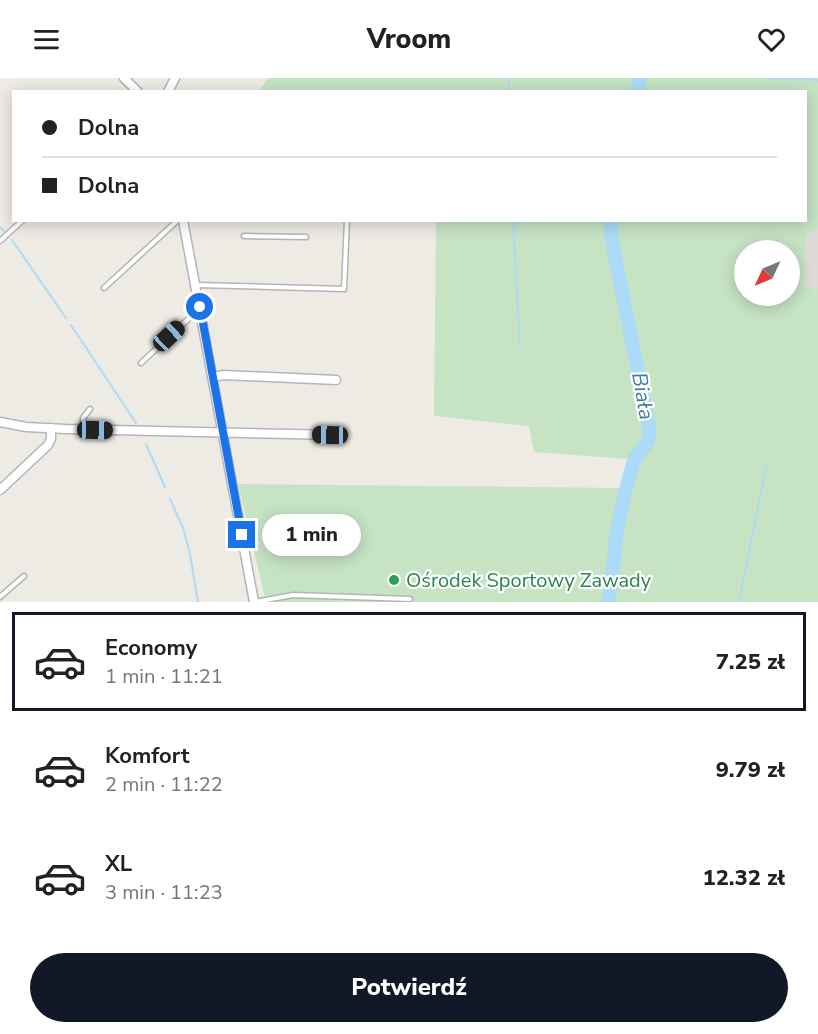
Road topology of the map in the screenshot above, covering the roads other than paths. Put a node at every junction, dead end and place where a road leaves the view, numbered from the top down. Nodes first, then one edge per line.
1 (124, 78) edge
2 (136, 90) edge
3 (21, 222) edge
4 (176, 222) edge
5 (183, 222) edge
6 (347, 222) edge
7 (244, 236) dead end
8 (306, 237) dead end
9 (0, 241) edge
10 (196, 285) junction
11 (104, 288) dead end
12 (200, 307) junction
13 (141, 363) dead end
14 (213, 377) junction
15 (336, 380) dead end
16 (90, 409) dead end
17 (0, 422) edge
18 (51, 428) junction
19 (83, 429) junction
20 (222, 432) junction
21 (339, 435) dead end
22 (0, 490) edge
23 (24, 576) dead end
24 (0, 597) edge
25 (386, 600) edge
26 (410, 600) dead end
27 (255, 602) edge

1 - 2 street
3 - 9 lane
4 - 11 lane
5 - 10 street
6 - 10 lane
7 - 8 lane
10 - 12 street
12 - 13 lane
12 - 14 street
14 - 15 street
14 - 20 street
16 - 19 lane
17 - 18 street
18 - 19 street
18 - 22 street
19 - 20 street
20 - 21 street
20 - 27 street
23 - 24 lane
25 - 26 lane
25 - 27 lane

